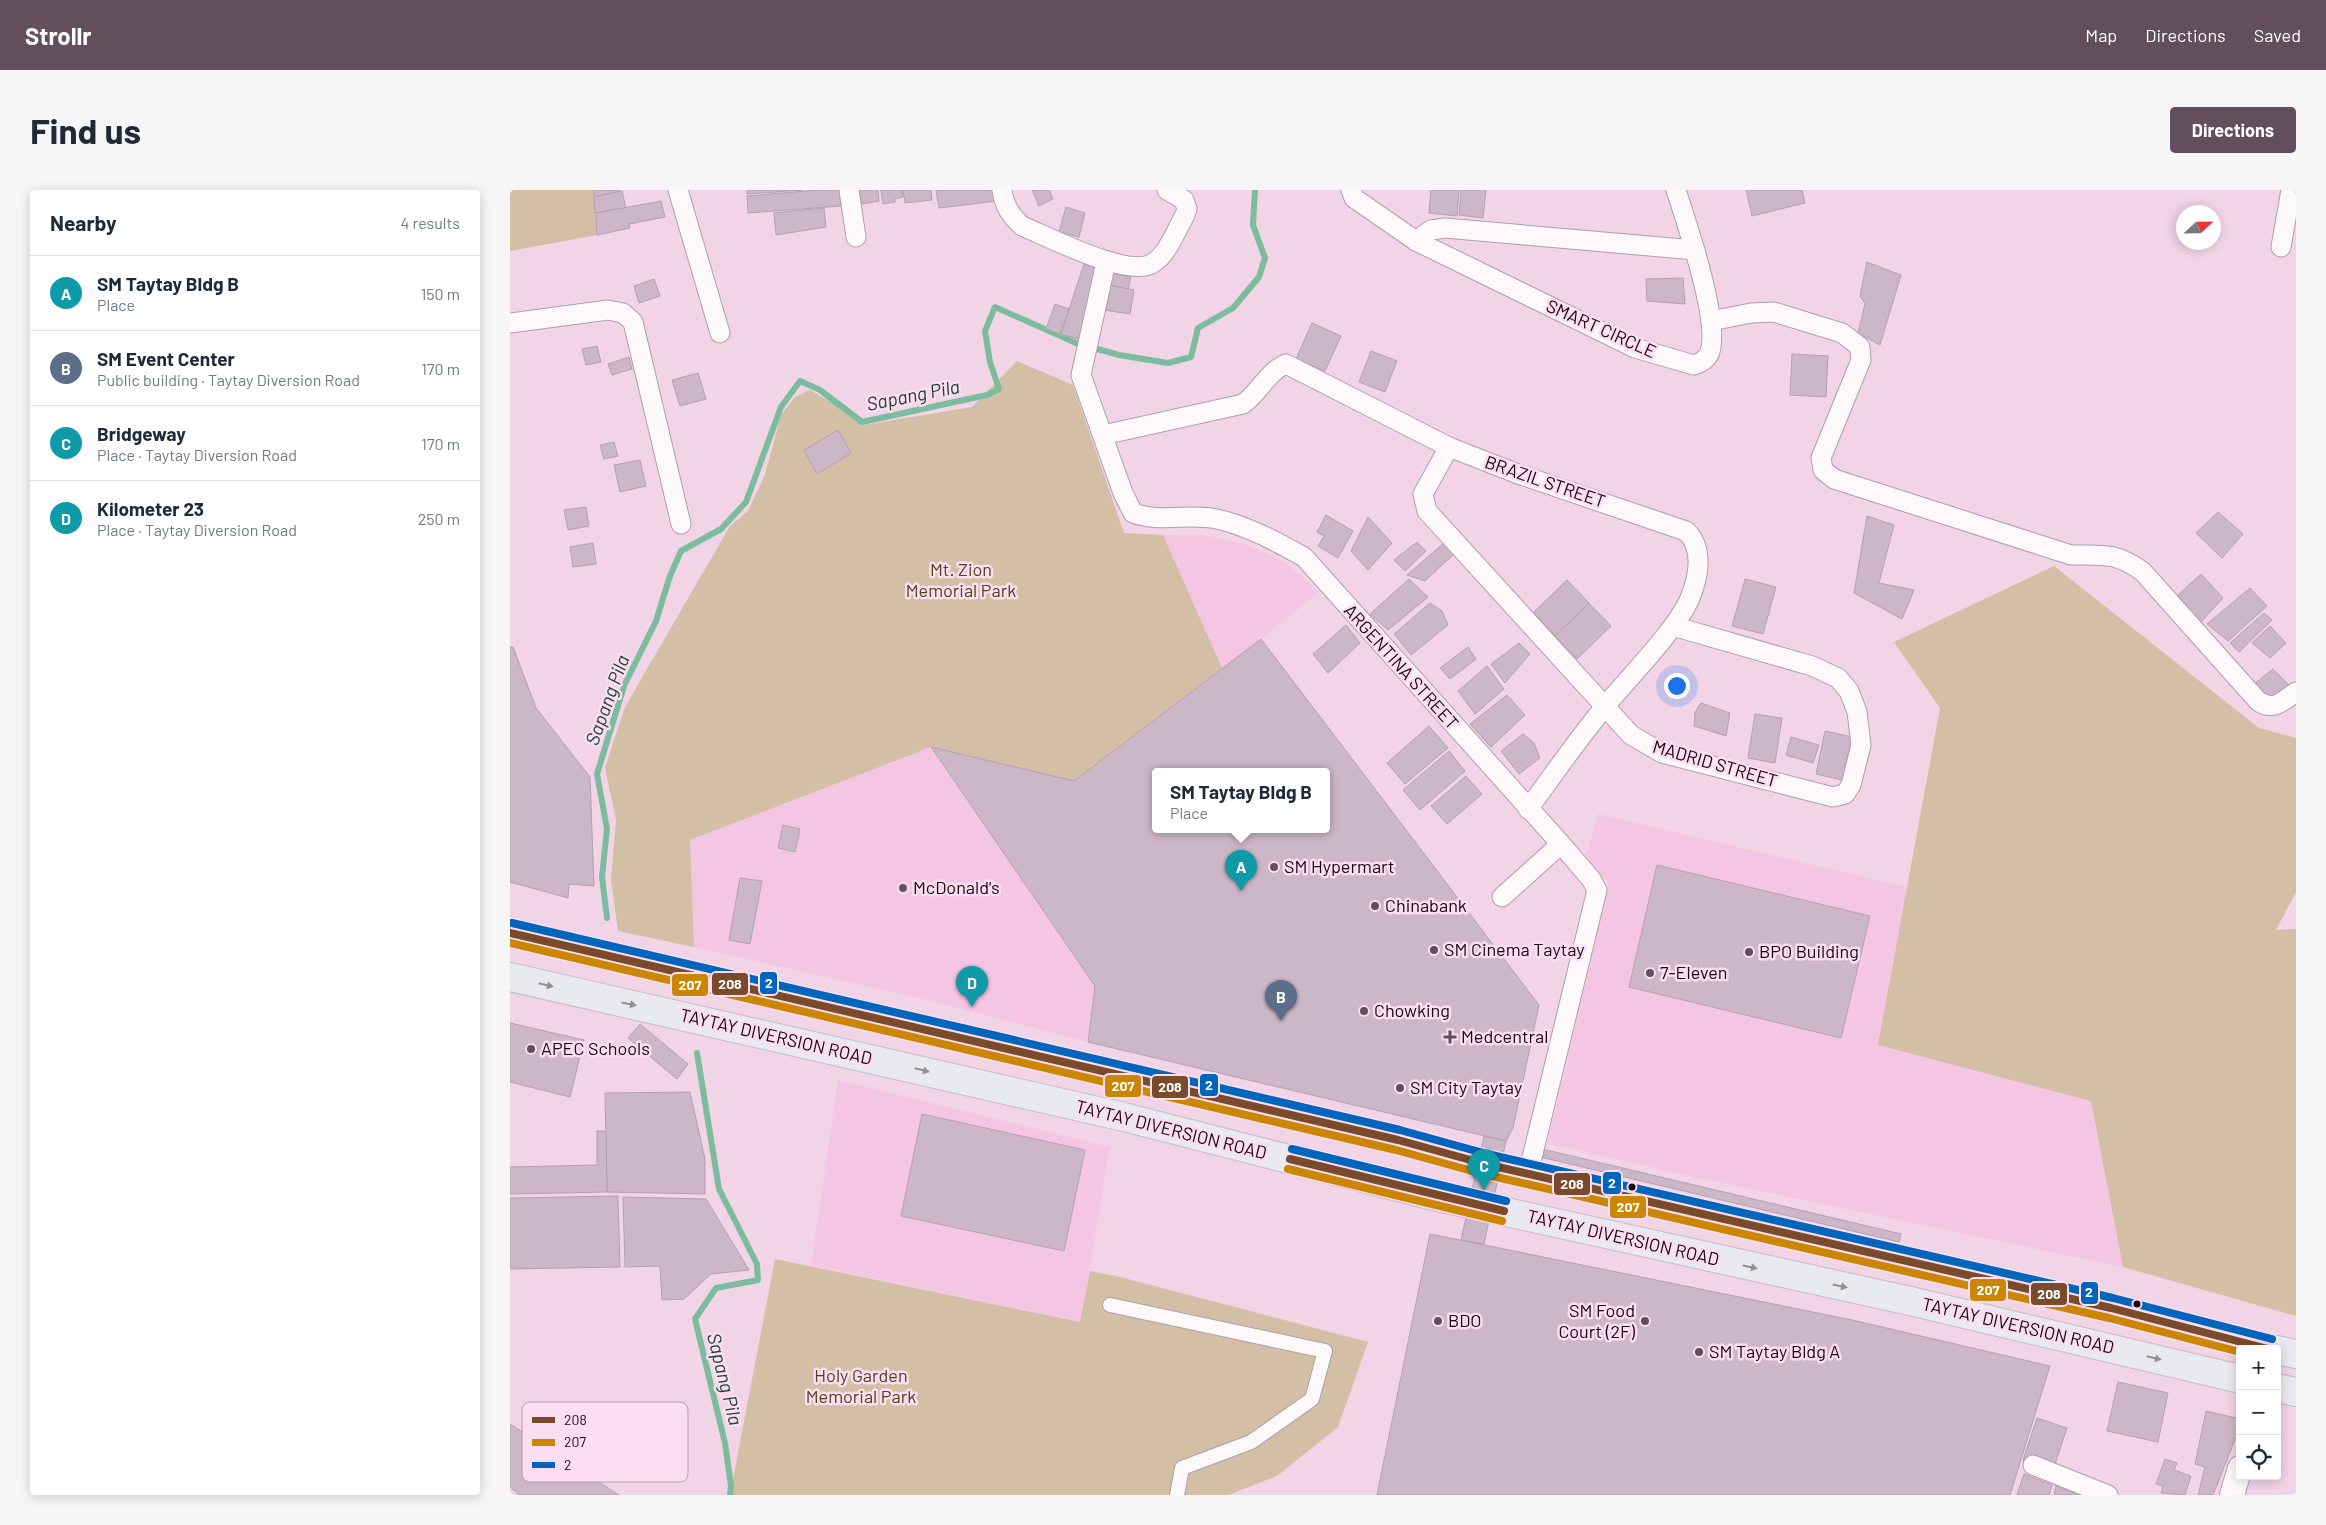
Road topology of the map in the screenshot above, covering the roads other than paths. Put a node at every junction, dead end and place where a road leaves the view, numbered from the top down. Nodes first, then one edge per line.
1 (678, 190) edge
2 (849, 190) edge
3 (1002, 190) edge
4 (1167, 190) edge
5 (1351, 190) edge
6 (1676, 190) edge
7 (2291, 190) edge
8 (856, 237) dead end
9 (1416, 241) junction
10 (2282, 247) dead end
11 (1695, 250) junction
12 (1106, 262) junction
13 (1711, 321) junction
14 (510, 323) edge
15 (720, 333) dead end
16 (1103, 435) junction
17 (1449, 447) junction
18 (681, 524) dead end
19 (1672, 626) junction
20 (2296, 692) edge
21 (1606, 705) junction
22 (1528, 809) junction
23 (1561, 844) junction
24 (1502, 897) dead end
25 (510, 933) edge
26 (591, 952) junction
27 (510, 977) edge
28 (581, 993) junction
29 (1528, 1174) junction
30 (1110, 1305) dead end
31 (2254, 1345) edge
32 (2281, 1351) edge
33 (2296, 1354) edge
34 (2236, 1378) edge
35 (2281, 1389) edge
36 (2296, 1392) edge
37 (2033, 1465) dead end
38 (2236, 1480) edge
39 (2103, 1494) edge
40 (1176, 1495) edge
41 (2232, 1495) edge

1 - 15 street
2 - 8 street
3 - 12 street
4 - 12 street
5 - 9 street, SMART CIRCLE
6 - 11 street, SMART CIRCLE
7 - 10 street
9 - 11 street
9 - 13 street, SMART CIRCLE
11 - 13 street, SMART CIRCLE
12 - 16 street, ARGENTINA STREET
13 - 20 street
14 - 18 street
16 - 17 street, BRAZIL STREET
16 - 22 street, ARGENTINA STREET
17 - 19 street, BRAZIL STREET
17 - 21 street, MADRID STREET
19 - 21 street, BRAZIL STREET
19 - 21 street, MADRID STREET
21 - 22 street, BRAZIL STREET
22 - 23 street, ARGENTINA STREET
23 - 24 street
23 - 29 street, ARGENTINA STREET
25 - 26 main road
26 - 28 main road
26 - 29 main road
27 -> 28 main road, TAYTAY DIVERSION ROAD
28 -> 34 main road, TAYTAY DIVERSION ROAD
29 - 31 main road
30 - 40 street
32 - 33 main road
35 - 36 main road
37 - 39 street
38 - 41 street

